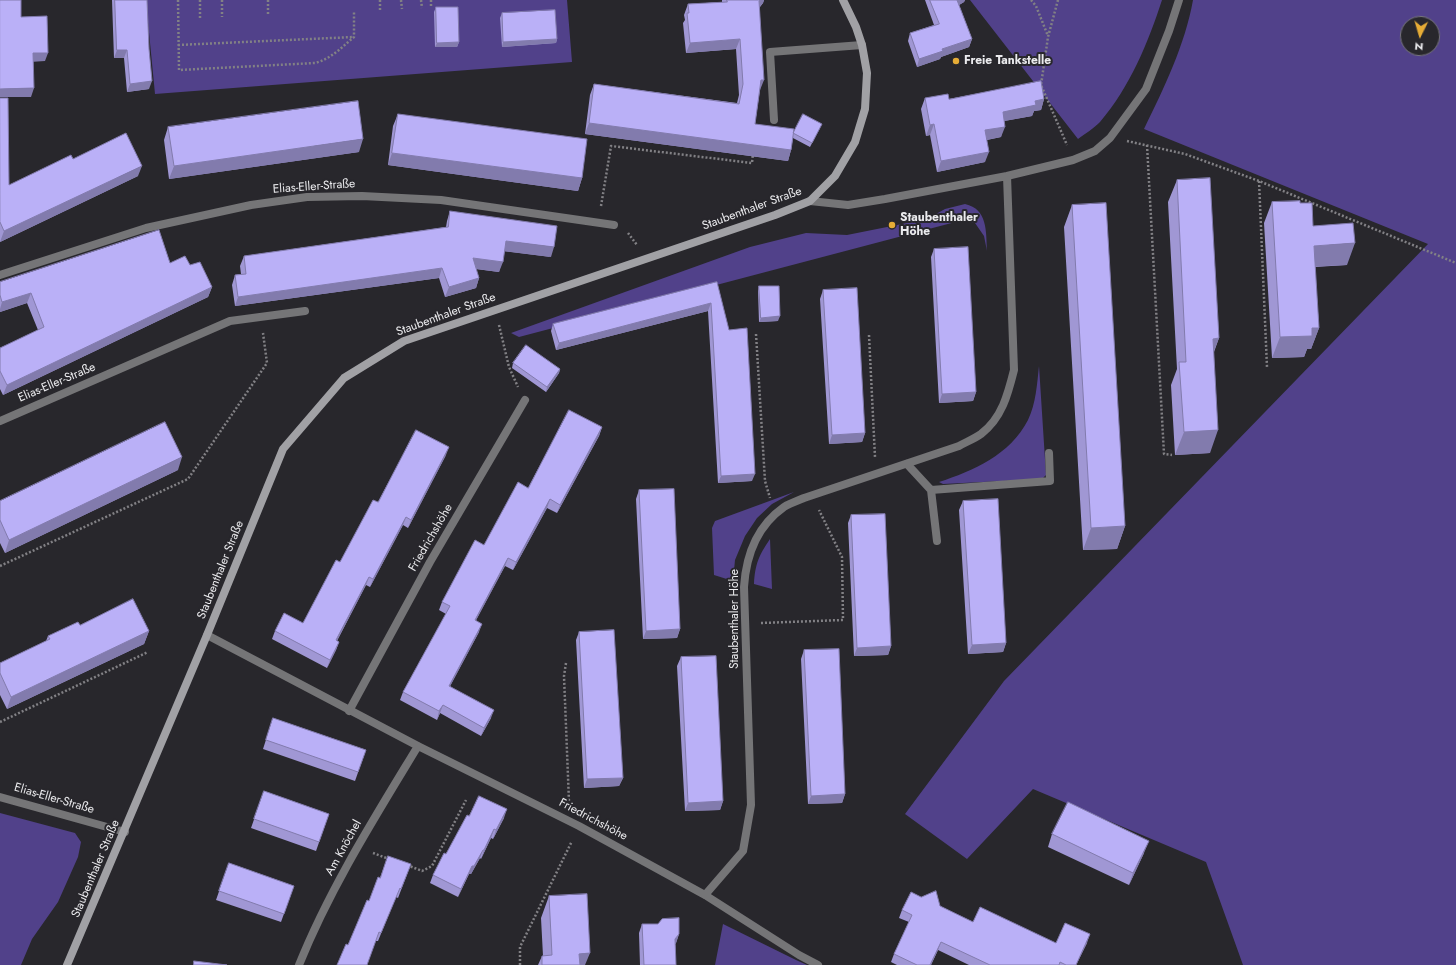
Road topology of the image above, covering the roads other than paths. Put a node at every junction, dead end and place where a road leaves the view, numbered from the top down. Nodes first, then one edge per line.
1 (843, 0) edge
2 (1179, 0) edge
3 (862, 45) junction
4 (774, 120) dead end
5 (1008, 176) junction
6 (810, 201) junction
7 (614, 225) road end
8 (0, 275) edge
9 (305, 311) dead end
10 (524, 400) road end
11 (0, 421) edge
12 (1049, 453) dead end
13 (907, 464) junction
14 (931, 490) junction
15 (937, 541) dead end
16 (207, 635) junction
17 (349, 711) junction
18 (418, 746) junction
19 (0, 797) edge
20 (125, 832) junction
21 (705, 895) junction
22 (67, 965) edge
23 (299, 965) edge
24 (818, 965) edge

1 - 3 main road, Staubenthaler Straße
2 - 5 street
3 - 4 street
3 - 6 main road, Staubenthaler Straße
5 - 6 street
5 - 13 street, Staubenthaler Höhe
6 - 16 main road, Staubenthaler Straße
7 - 8 street, Elias-Eller-Straße
9 - 11 street, Elias-Eller-Straße
10 - 17 street, Friedrichshöhe
12 - 14 street
13 - 14 street
13 - 21 street, Staubenthaler Höhe
14 - 15 street
16 - 17 street, Friedrichshöhe
16 - 20 main road, Staubenthaler Straße
17 - 18 street, Friedrichshöhe
18 - 21 street, Friedrichshöhe
18 - 23 street, Am Knöchel
19 - 20 street, Elias-Eller-Straße
20 - 22 main road, Staubenthaler Straße
21 - 24 street, Friedrichshöhe

